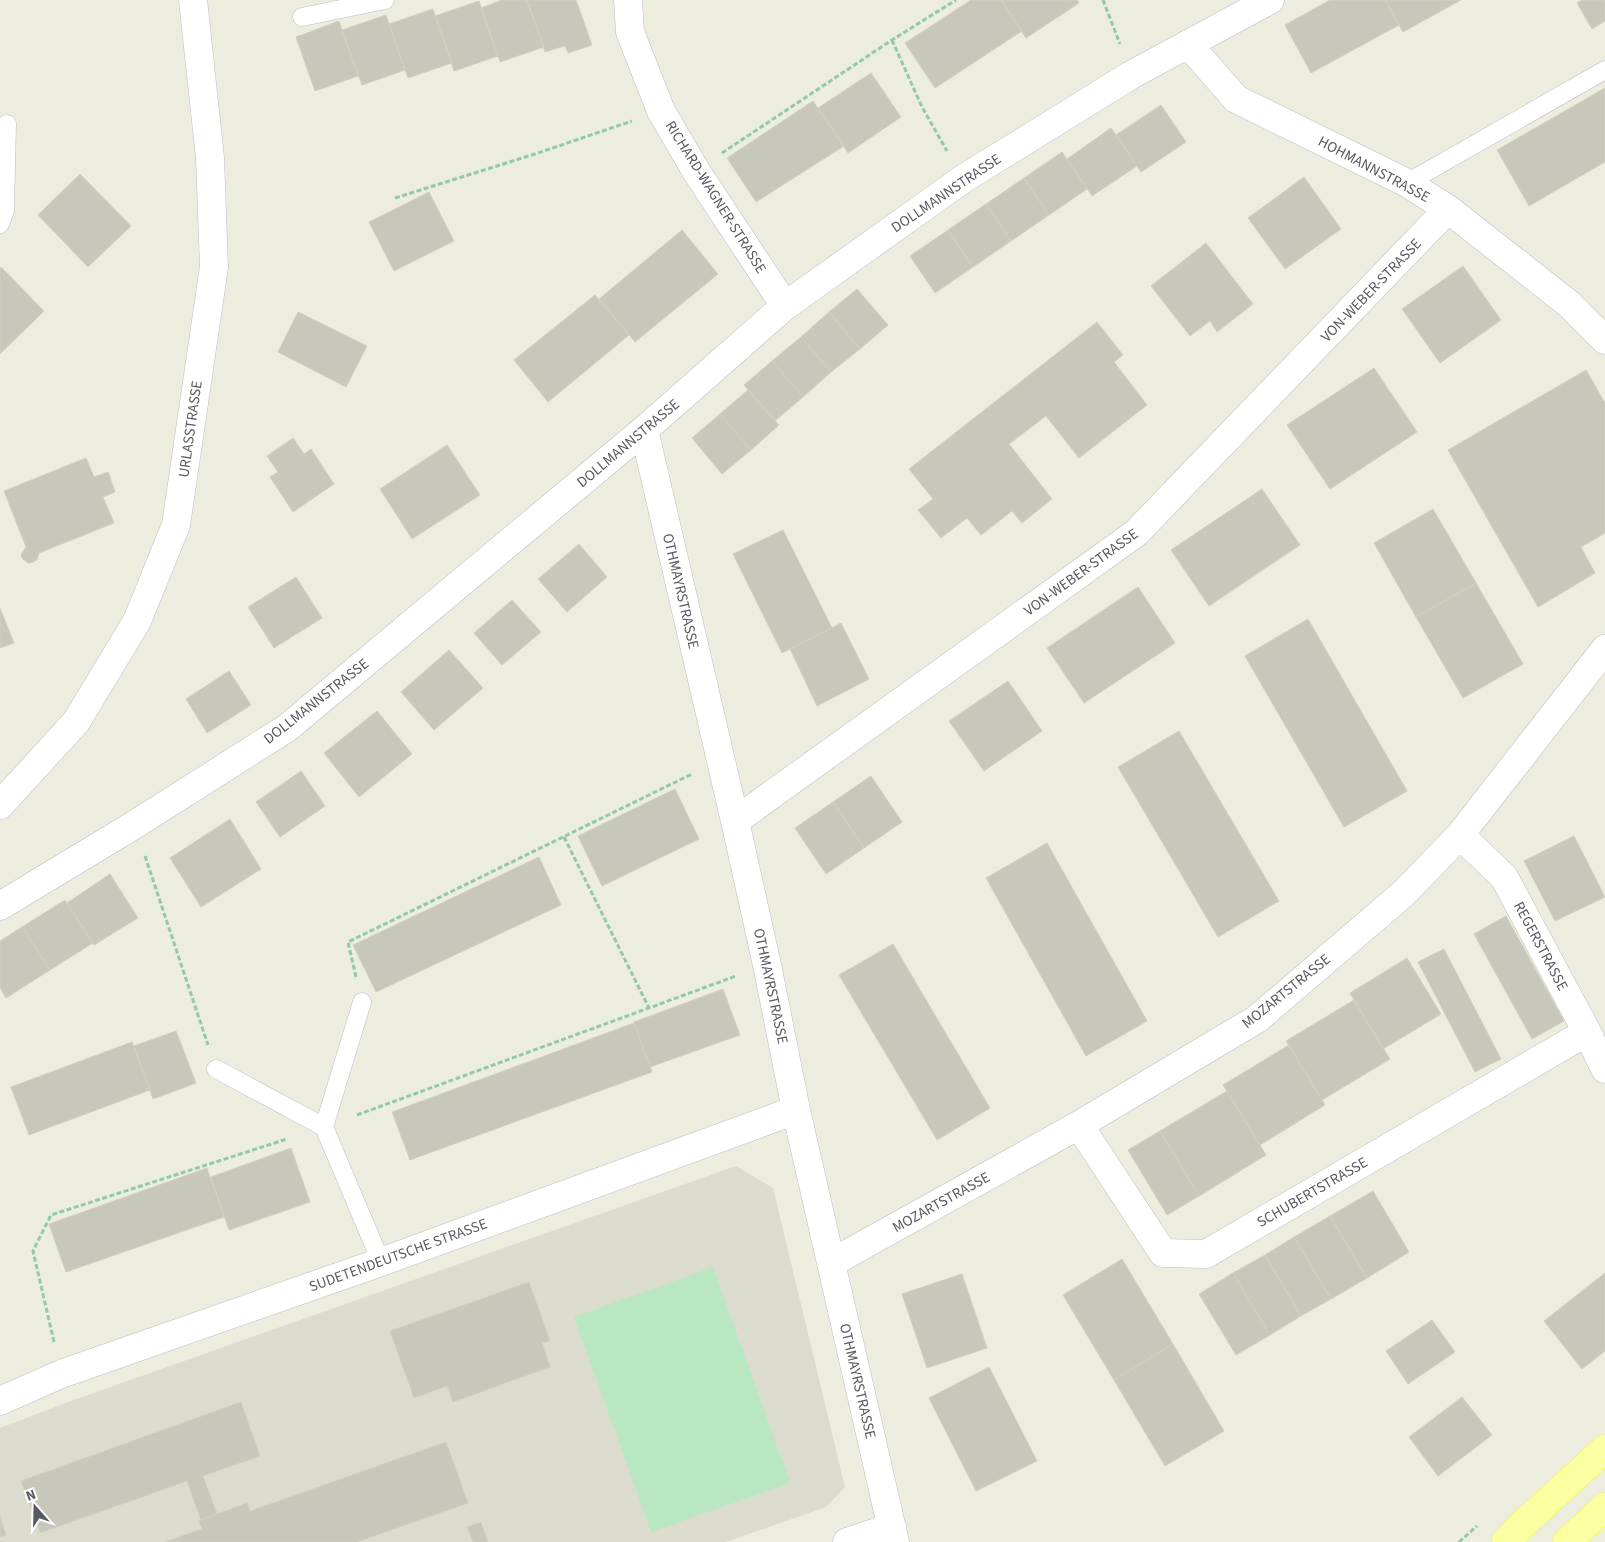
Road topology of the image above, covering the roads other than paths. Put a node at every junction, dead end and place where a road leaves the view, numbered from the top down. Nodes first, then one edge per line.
1 (193, 0) edge
2 (385, 0) edge
3 (628, 0) edge
4 (1270, 0) edge
5 (302, 17) dead end
6 (1188, 44) junction
7 (1605, 70) edge
8 (7, 124) dead end
9 (1407, 183) junction
10 (1448, 209) junction
11 (0, 224) edge
12 (785, 306) junction
13 (1605, 340) edge
14 (644, 430) junction
15 (1605, 649) edge
16 (0, 804) edge
17 (735, 821) junction
18 (1460, 835) junction
19 (0, 906) edge
20 (362, 1002) road end
21 (1587, 1032) junction
22 (216, 1069) road end
23 (1605, 1069) edge
24 (796, 1110) junction
25 (1079, 1125) junction
26 (324, 1127) junction
27 (381, 1262) junction
28 (831, 1263) junction
29 (0, 1401) edge
30 (1605, 1449) edge
31 (1605, 1507) edge
32 (894, 1534) edge
33 (847, 1542) edge
34 (1506, 1542) edge
35 (1567, 1542) edge

1 - 16 street, URLASSTRASSE
2 - 5 lane
3 - 12 street, RICHARD-WAGNER-STRASSE
4 - 6 street, DOLLMANNSTRASSE
6 - 9 street, HOHMANNSTRASSE
6 - 12 street, DOLLMANNSTRASSE
7 - 9 lane
8 - 11 lane
9 - 10 street, HOHMANNSTRASSE
10 - 13 street, HOHMANNSTRASSE
10 - 17 street, VON-WEBER-STRASSE
12 - 14 street, DOLLMANNSTRASSE
14 - 17 street, OTHMAYRSTRASSE
14 - 19 street, DOLLMANNSTRASSE
15 - 18 street, MOZARTSTRASSE
17 - 24 street, OTHMAYRSTRASSE
18 - 21 street, REGERSTRASSE
18 - 25 street, MOZARTSTRASSE
20 - 26 lane
21 - 23 street, REGERSTRASSE
21 - 25 street, SCHUBERTSTRASSE
22 - 26 lane
24 - 27 street, SUDETENDEUTSCHE STRASSE
24 - 28 street, OTHMAYRSTRASSE
25 - 28 street, MOZARTSTRASSE
26 - 27 lane
27 - 29 street, SUDETENDEUTSCHE STRASSE
28 - 32 street, OTHMAYRSTRASSE
30 - 34 main road
31 - 35 main road
32 - 33 street

